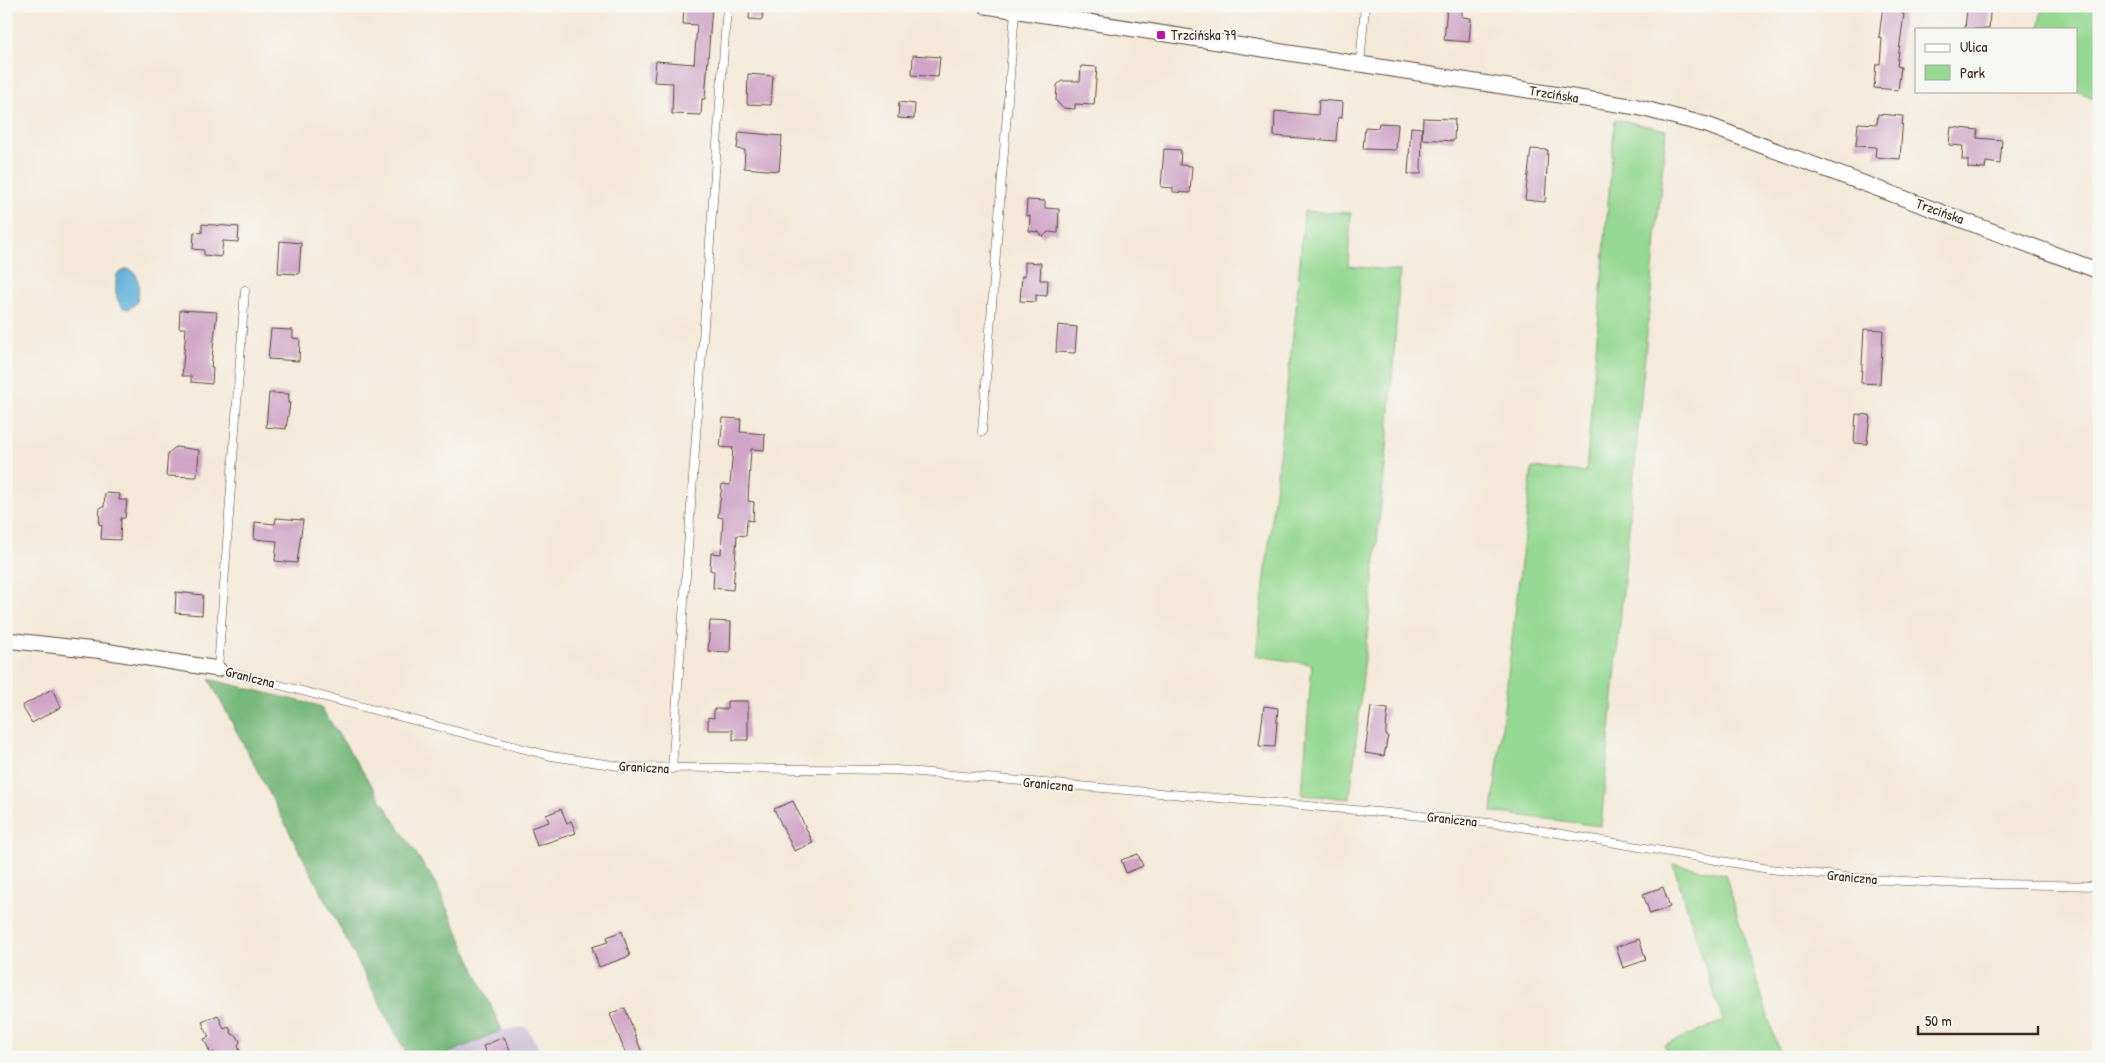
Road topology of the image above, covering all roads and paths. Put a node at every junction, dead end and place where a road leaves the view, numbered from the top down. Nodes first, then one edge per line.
1 (727, 6) edge
2 (986, 6) edge
3 (1365, 6) edge
4 (1013, 9) edge
5 (1360, 65) junction
6 (2099, 271) edge
7 (244, 290) dead end
8 (982, 432) dead end
9 (6, 640) edge
10 (218, 669) junction
11 (672, 769) junction
12 (2099, 886) edge

1 - 11 lane
2 - 4 street, Trzcińska
3 - 5 lane
4 - 5 street, Trzcińska
4 - 8 lane
5 - 6 street, Trzcińska
7 - 10 lane
9 - 10 street, Graniczna
10 - 11 lane, Graniczna
11 - 12 lane, Graniczna

